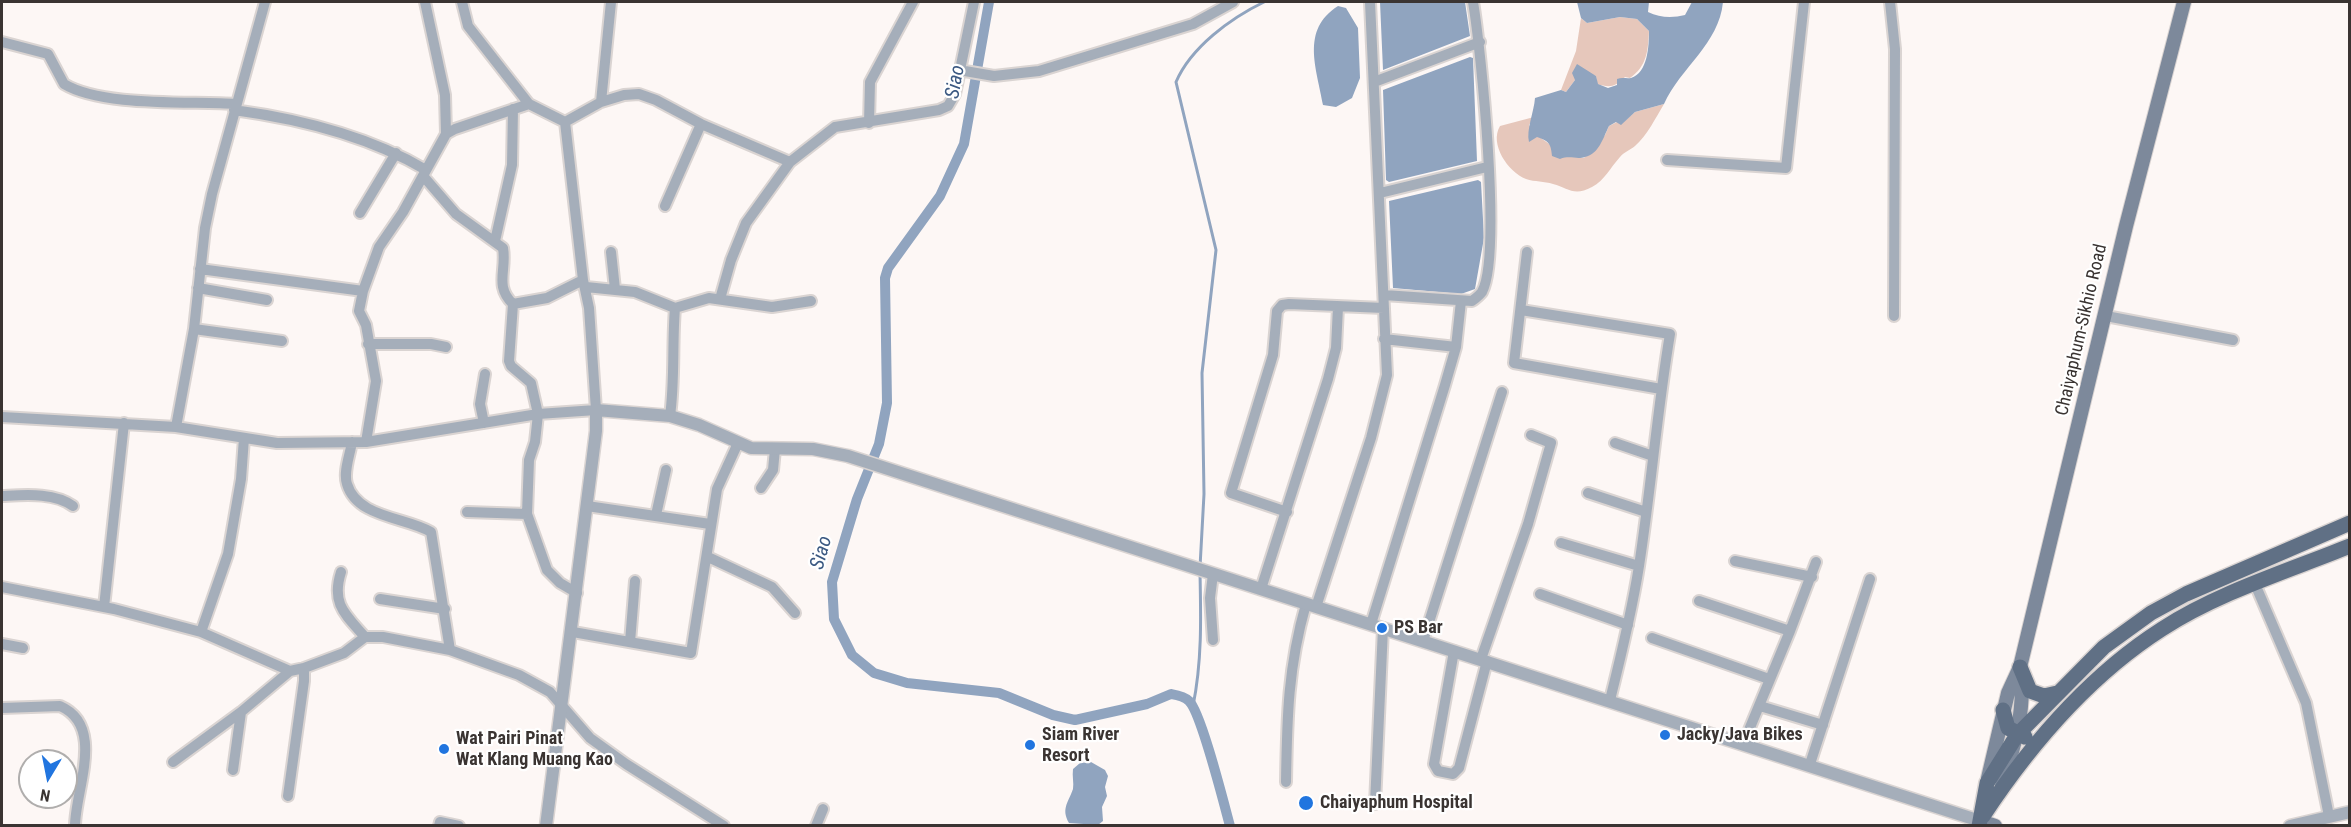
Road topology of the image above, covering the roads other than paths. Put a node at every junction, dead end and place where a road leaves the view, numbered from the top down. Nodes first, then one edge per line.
1 (265, 2) edge
2 (425, 2) edge
3 (462, 2) edge
4 (611, 2) edge
5 (913, 2) edge
6 (974, 2) edge
7 (1233, 2) edge
8 (1370, 2) edge
9 (1473, 2) edge
10 (1804, 2) edge
11 (1890, 2) edge
12 (2184, 2) edge
13 (2, 42) edge
14 (1480, 42) junction
15 (961, 70) junction
16 (1374, 82) junction
17 (601, 102) junction
18 (529, 104) junction
19 (235, 107) junction
20 (513, 109) junction
21 (565, 122) junction
22 (869, 123) junction
23 (701, 124) junction
24 (446, 134) junction
25 (396, 153) junction
26 (1666, 160) dead end
27 (790, 162) junction
28 (1487, 167) junction
29 (425, 174) junction
30 (1380, 193) junction
31 (665, 206) dead end
32 (360, 213) dead end
33 (495, 241) junction
34 (611, 252) dead end
35 (1527, 252) dead end
36 (200, 268) junction
37 (584, 283) junction
38 (198, 288) junction
39 (615, 289) junction
40 (363, 291) junction
41 (1384, 294) junction
42 (267, 300) dead end
43 (720, 300) junction
44 (811, 301) dead end
45 (1461, 301) junction
46 (513, 304) junction
47 (1338, 307) junction
48 (675, 308) junction
49 (1384, 308) junction
50 (1521, 310) junction
51 (1894, 316) dead end
52 (2106, 316) junction
53 (194, 329) junction
54 (1384, 339) junction
55 (2233, 340) dead end
56 (282, 341) dead end
57 (368, 344) junction
58 (446, 347) dead end
59 (1456, 347) junction
60 (485, 374) dead end
61 (1661, 389) junction
62 (1502, 392) dead end
63 (596, 410) junction
64 (538, 414) junction
65 (670, 416) junction
66 (2, 417) edge
67 (124, 423) junction
68 (484, 423) junction
69 (176, 427) junction
70 (1531, 435) dead end
71 (244, 438) junction
72 (352, 442) junction
73 (366, 442) junction
74 (1615, 442) dead end
75 (738, 443) junction
76 (775, 449) junction
77 (1653, 456) junction
78 (666, 470) dead end
79 (761, 488) dead end
80 (1588, 493) dead end
81 (2, 496) edge
82 (73, 506) dead end
83 (587, 506) junction
84 (467, 512) dead end
85 (1287, 512) junction
86 (1647, 512) junction
87 (527, 514) junction
88 (656, 515) junction
89 (2349, 523) edge
90 (710, 524) junction
91 (1561, 543) dead end
92 (2349, 546) edge
93 (708, 557) junction
94 (1735, 561) dead end
95 (1816, 562) dead end
96 (1639, 566) junction
97 (340, 572) dead end
98 (1210, 573) junction
99 (1812, 577) junction
100 (1870, 579) dead end
101 (635, 581) dead end
102 (2255, 584) junction
103 (2, 587) edge
104 (1261, 590) junction
105 (577, 593) junction
106 (1540, 594) dead end
107 (380, 599) dead end
108 (1700, 601) dead end
109 (1311, 605) junction
110 (104, 607) junction
111 (445, 609) junction
112 (795, 613) dead end
113 (1628, 625) junction
114 (1377, 626) junction
115 (1790, 631) junction
116 (201, 632) junction
117 (573, 632) junction
118 (365, 637) junction
119 (1652, 638) dead end
120 (1213, 640) dead end
121 (1423, 641) junction
122 (630, 642) junction
123 (2, 644) edge
124 (23, 648) dead end
125 (450, 650) junction
126 (1454, 651) junction
127 (1484, 660) junction
128 (304, 668) junction
129 (2020, 668) junction
130 (290, 671) junction
131 (1769, 679) junction
132 (2057, 693) junction
133 (1610, 700) junction
134 (562, 703) junction
135 (1760, 706) junction
136 (2, 708) edge
137 (2003, 710) junction
138 (241, 712) junction
139 (1822, 725) junction
140 (2052, 726) junction
141 (2017, 735) junction
142 (1744, 742) junction
143 (173, 762) dead end
144 (1810, 764) junction
145 (233, 770) dead end
146 (1286, 782) dead end
147 (1987, 783) junction
148 (2002, 787) junction
149 (288, 796) dead end
150 (1375, 804) dead end
151 (823, 809) dead end
152 (2349, 812) edge
153 (2329, 816) junction
154 (1979, 823) edge
155 (75, 825) edge
156 (439, 825) edge
157 (459, 825) edge
158 (546, 825) edge
159 (723, 825) edge
160 (816, 825) edge
161 (1995, 825) edge
162 (2290, 825) edge

1 - 19 street
2 - 24 street
3 - 18 street
4 - 17 street
5 - 22 street
6 - 15 street
7 - 15 street
8 - 16 street
9 - 14 street
10 - 26 street
11 - 51 street
12 - 52 main road, Chaiyaphum-Sikhio Road
13 - 19 street
14 - 16 street
14 - 28 street
15 - 22 street
16 - 30 street
17 - 21 street
17 - 23 street
18 - 20 street
18 - 21 street
19 - 25 street
19 - 36 street
20 - 24 street
20 - 33 street
21 - 37 street
22 - 27 street
23 - 27 street
23 - 31 street
24 - 29 street
25 - 29 street
25 - 32 street
27 - 43 street
28 - 30 street
28 - 45 street
29 - 33 street
29 - 40 street
30 - 41 street
33 - 46 street
34 - 39 street
35 - 50 street
36 - 38 street
36 - 40 street
37 - 39 street
37 - 46 street
37 - 63 street
38 - 42 street
38 - 53 street
39 - 48 street
40 - 57 street
41 - 45 street
41 - 49 street
43 - 44 street
43 - 48 street
45 - 59 street
46 - 64 street
47 - 49 street
47 - 85 street
47 - 85 street
48 - 65 street
49 - 54 street
50 - 61 street
50 - 61 street
52 - 55 street
52 - 129 main road, Chaiyaphum-Sikhio Road
53 - 56 street
53 - 69 street
54 - 59 street
54 - 109 street
57 - 58 street
57 - 73 street
59 - 114 street
60 - 68 street
61 - 77 street
62 - 121 street
63 - 64 street
63 - 65 street
63 - 83 street
64 - 68 street
64 - 87 street
65 - 75 street
66 - 67 street
67 - 69 street
67 - 110 street
68 - 73 street
69 - 71 street
70 - 127 street
71 - 72 street
71 - 116 street
72 - 73 street
72 - 111 street
74 - 77 street
75 - 76 street
75 - 90 street
76 - 79 street
76 - 98 street
77 - 86 street
78 - 88 street
80 - 86 street
81 - 82 street
83 - 88 street
83 - 105 street
84 - 87 street
85 - 104 street
86 - 96 street
87 - 105 street
88 - 90 street
89 - 132 main road
90 - 93 street
91 - 96 street
92 - 102 main road
93 - 112 street
93 - 122 street
94 - 99 street
95 - 99 street
96 - 113 street
97 - 118 street
98 - 104 street
98 - 120 street
99 - 115 street
100 - 139 street
101 - 122 street
102 - 140 main road
102 - 153 street
103 - 110 street
104 - 109 street
105 - 117 street
106 - 113 street
107 - 111 street
108 - 115 street
109 - 114 street
109 - 146 street
110 - 116 street
111 - 125 street
113 - 133 street
114 - 121 street
114 - 150 street
115 - 131 street
116 - 130 street
117 - 122 street
117 - 134 street
118 - 125 street
118 - 128 street
119 - 131 street
121 - 126 street
123 - 124 street
125 - 134 street
126 - 127 street
126 - 127 street
127 - 133 street
128 - 130 street
128 - 149 street
129 - 132 main road
129 - 137 main road, Chaiyaphum-Sikhio Road
129 - 141 main road, Chaiyaphum-Sikhio Road
130 - 138 street
131 - 135 street
132 - 141 main road
133 - 142 street
134 - 158 street
134 - 159 street
135 - 139 street
135 - 142 street
136 - 155 street
137 - 141 main road
137 - 147 main road, Chaiyaphum-Sikhio Road
138 - 143 street
138 - 145 street
139 - 144 street
140 - 141 main road
140 - 148 main road
141 - 147 main road
141 - 148 main road, Chaiyaphum-Sikhio Road
142 - 144 street
144 - 154 street
147 - 154 main road, Chaiyaphum-Sikhio Road
148 - 154 main road, Chaiyaphum-Sikhio Road
151 - 160 street
152 - 153 street
153 - 162 street
154 - 161 main road
156 - 157 street

